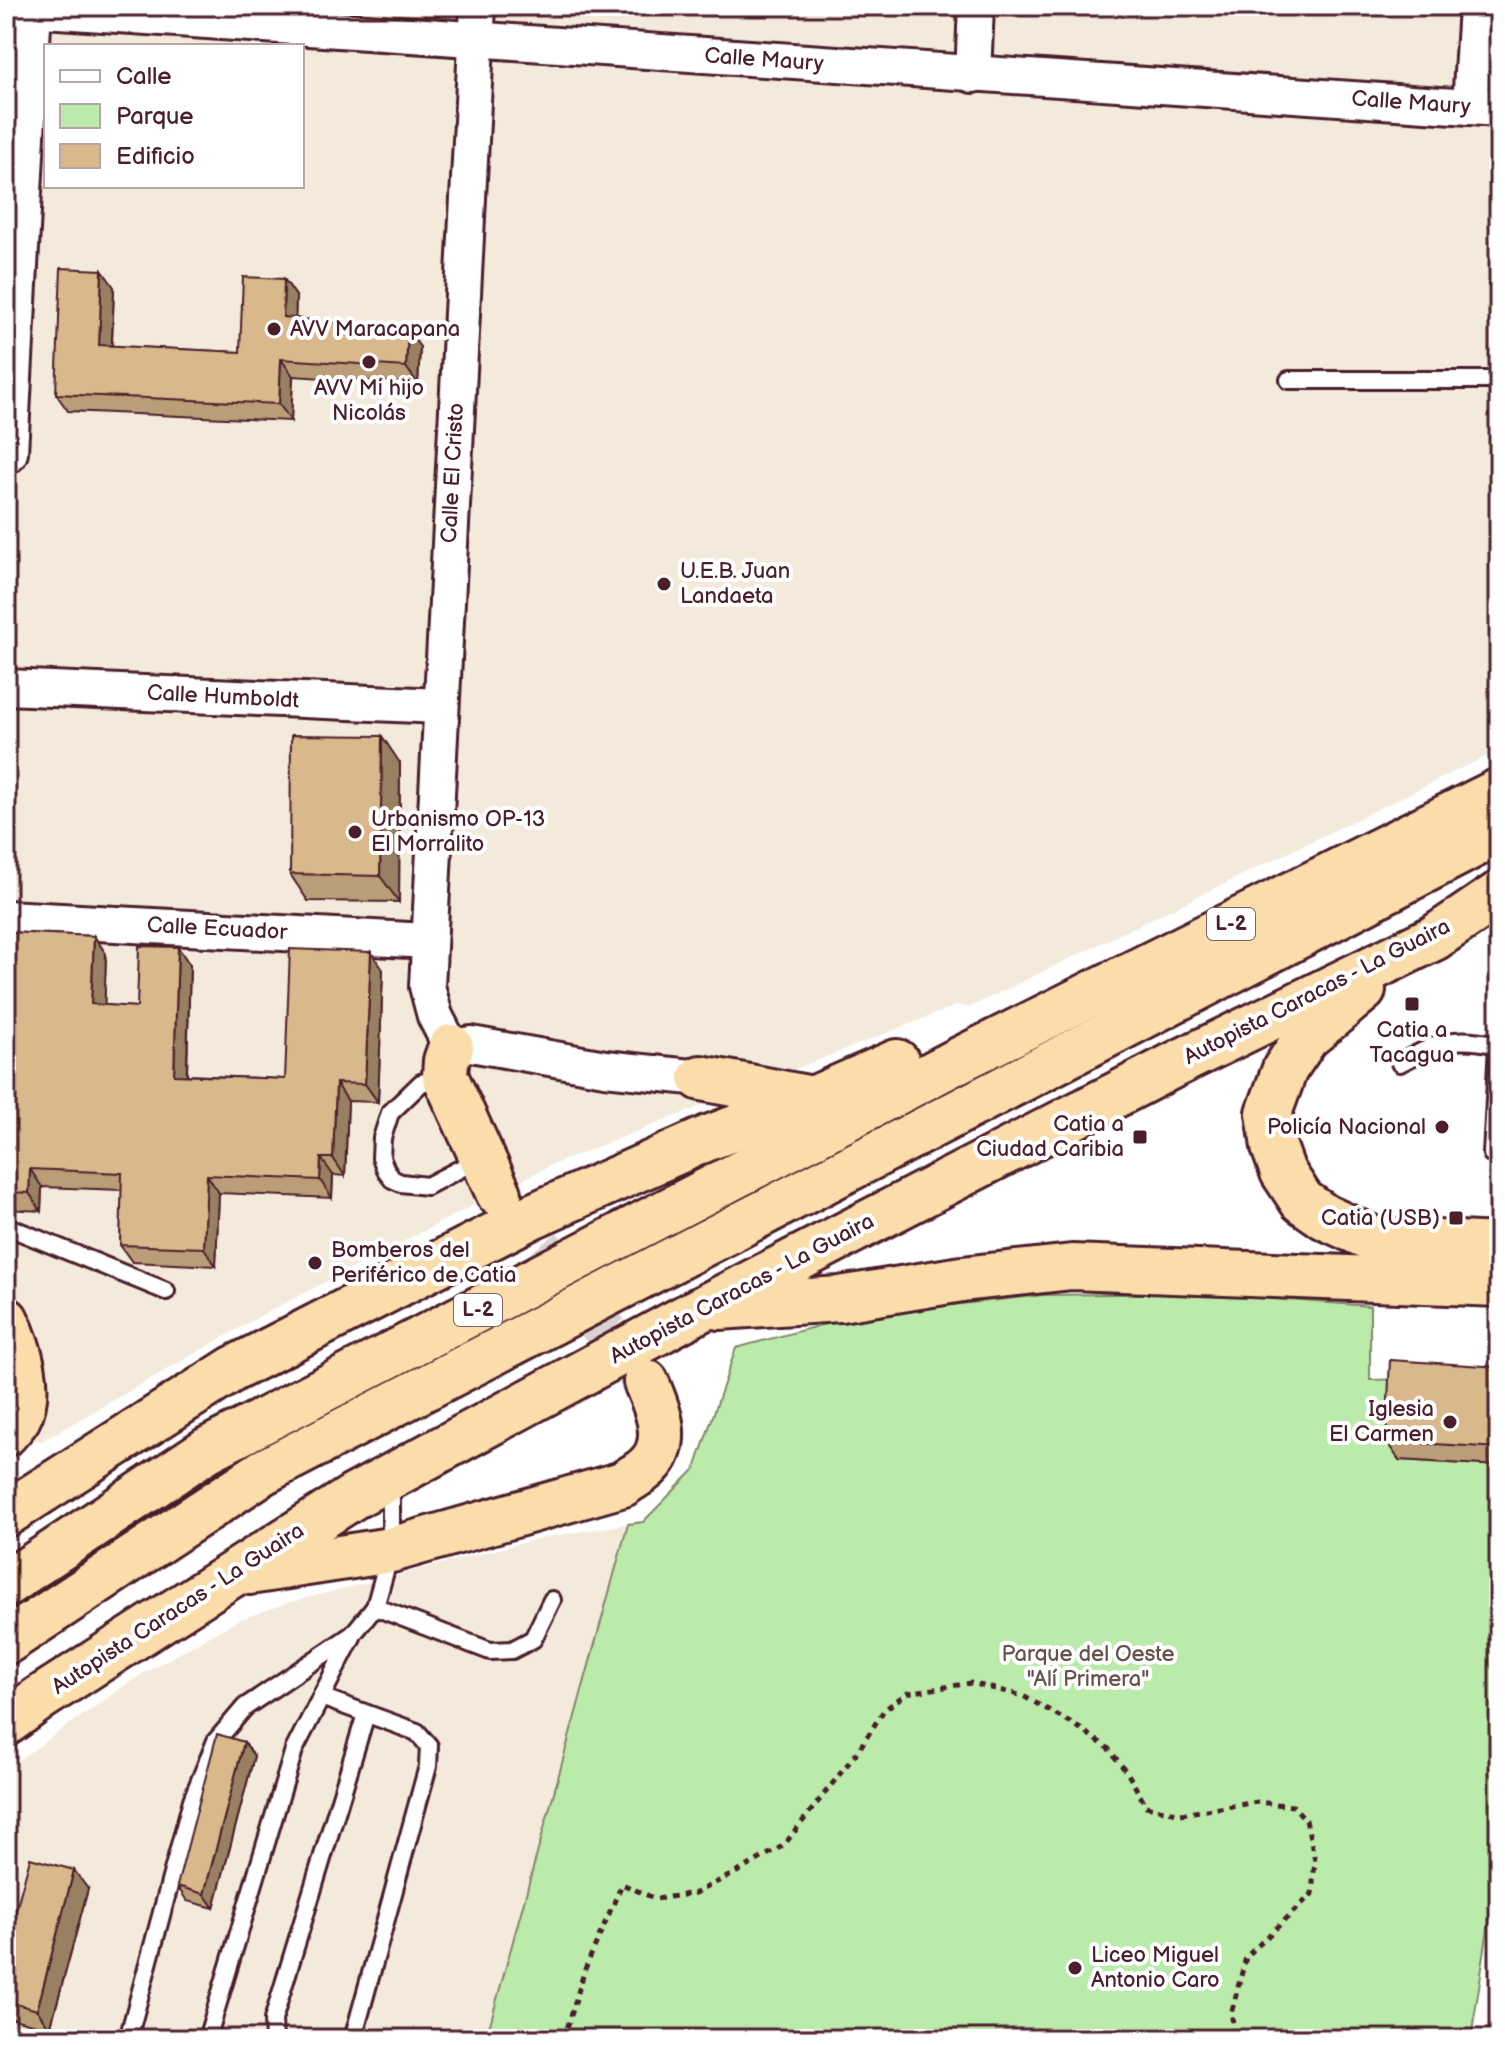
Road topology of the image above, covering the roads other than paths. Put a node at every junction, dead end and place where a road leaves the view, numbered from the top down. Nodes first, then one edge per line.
1 (478, 6) edge
2 (976, 6) edge
3 (1476, 6) edge
4 (30, 7) edge
5 (476, 40) junction
6 (973, 75) junction
7 (1485, 108) edge
8 (13, 182) edge
9 (1289, 380) dead end
10 (1499, 380) edge
11 (6, 452) edge
12 (6, 687) edge
13 (441, 706) junction
14 (1499, 791) edge
15 (1499, 832) edge
16 (1499, 894) edge
17 (6, 918) edge
18 (1434, 938) junction
19 (428, 941) junction
20 (1499, 1045) edge
21 (963, 1058) junction
22 (448, 1062) junction
23 (1400, 1063) dead end
24 (701, 1078) junction
25 (813, 1099) junction
26 (708, 1138) junction
27 (1492, 1154) dead end
28 (490, 1176) joint
29 (795, 1196) junction
30 (6, 1226) edge
31 (1499, 1246) edge
32 (1499, 1284) edge
33 (166, 1291) dead end
34 (684, 1318) junction
35 (6, 1320) edge
36 (646, 1382) tunnel mouth
37 (6, 1433) edge
38 (391, 1477) junction
39 (6, 1514) edge
40 (391, 1550) junction
41 (231, 1575) junction
42 (6, 1584) edge
43 (552, 1600) dead end
44 (375, 1607) junction
45 (352, 1635) junction
46 (6, 1642) edge
47 (321, 1697) junction
48 (366, 1714) junction
49 (6, 1723) edge
50 (128, 2039) edge
51 (207, 2039) edge
52 (274, 2039) edge
53 (353, 2039) edge

1 - 5 street, Calle El Cristo
2 - 6 street
3 - 7 street
4 - 5 street, Calle Maury
4 - 8 street
5 - 6 street, Calle Maury
5 - 13 street, Calle El Cristo
6 - 7 street, Calle Maury
8 - 11 street
9 - 10 lane
12 - 13 street, Calle Humboldt
13 - 19 street, Calle El Cristo
14 - 21 highway, L-2
15 - 29 highway, L-2
16 - 18 highway, Autopista Caracas - La Guaira / L-2
17 - 19 street, Calle Ecuador
18 - 31 highway
18 - 34 highway, Autopista Caracas - La Guaira / L-2
19 - 22 street, Calle El Cristo
20 - 23 lane
20 - 27 lane
21 - 25 highway, L-2
21 - 42 highway, L-2
22 - 24 street
22 - 28 highway
22 - 28 lane
24 - 25 highway
24 - 26 highway
25 - 26 highway, L-2
26 - 39 highway, L-2
29 - 34 highway, L-2
29 - 46 highway, L-2
30 - 33 lane
32 - 34 highway
34 - 38 highway, Autopista Caracas - La Guaira / L-2
35 - 37 highway
36 - 40 highway
38 - 40 lane
38 - 41 highway, Autopista Caracas - La Guaira / L-2
40 - 41 highway
40 - 44 lane
41 - 49 highway, Autopista Caracas - La Guaira / L-2
43 - 44 lane
44 - 45 lane
45 - 47 lane
45 - 50 lane
47 - 48 lane
47 - 51 lane
48 - 52 lane
48 - 53 lane

